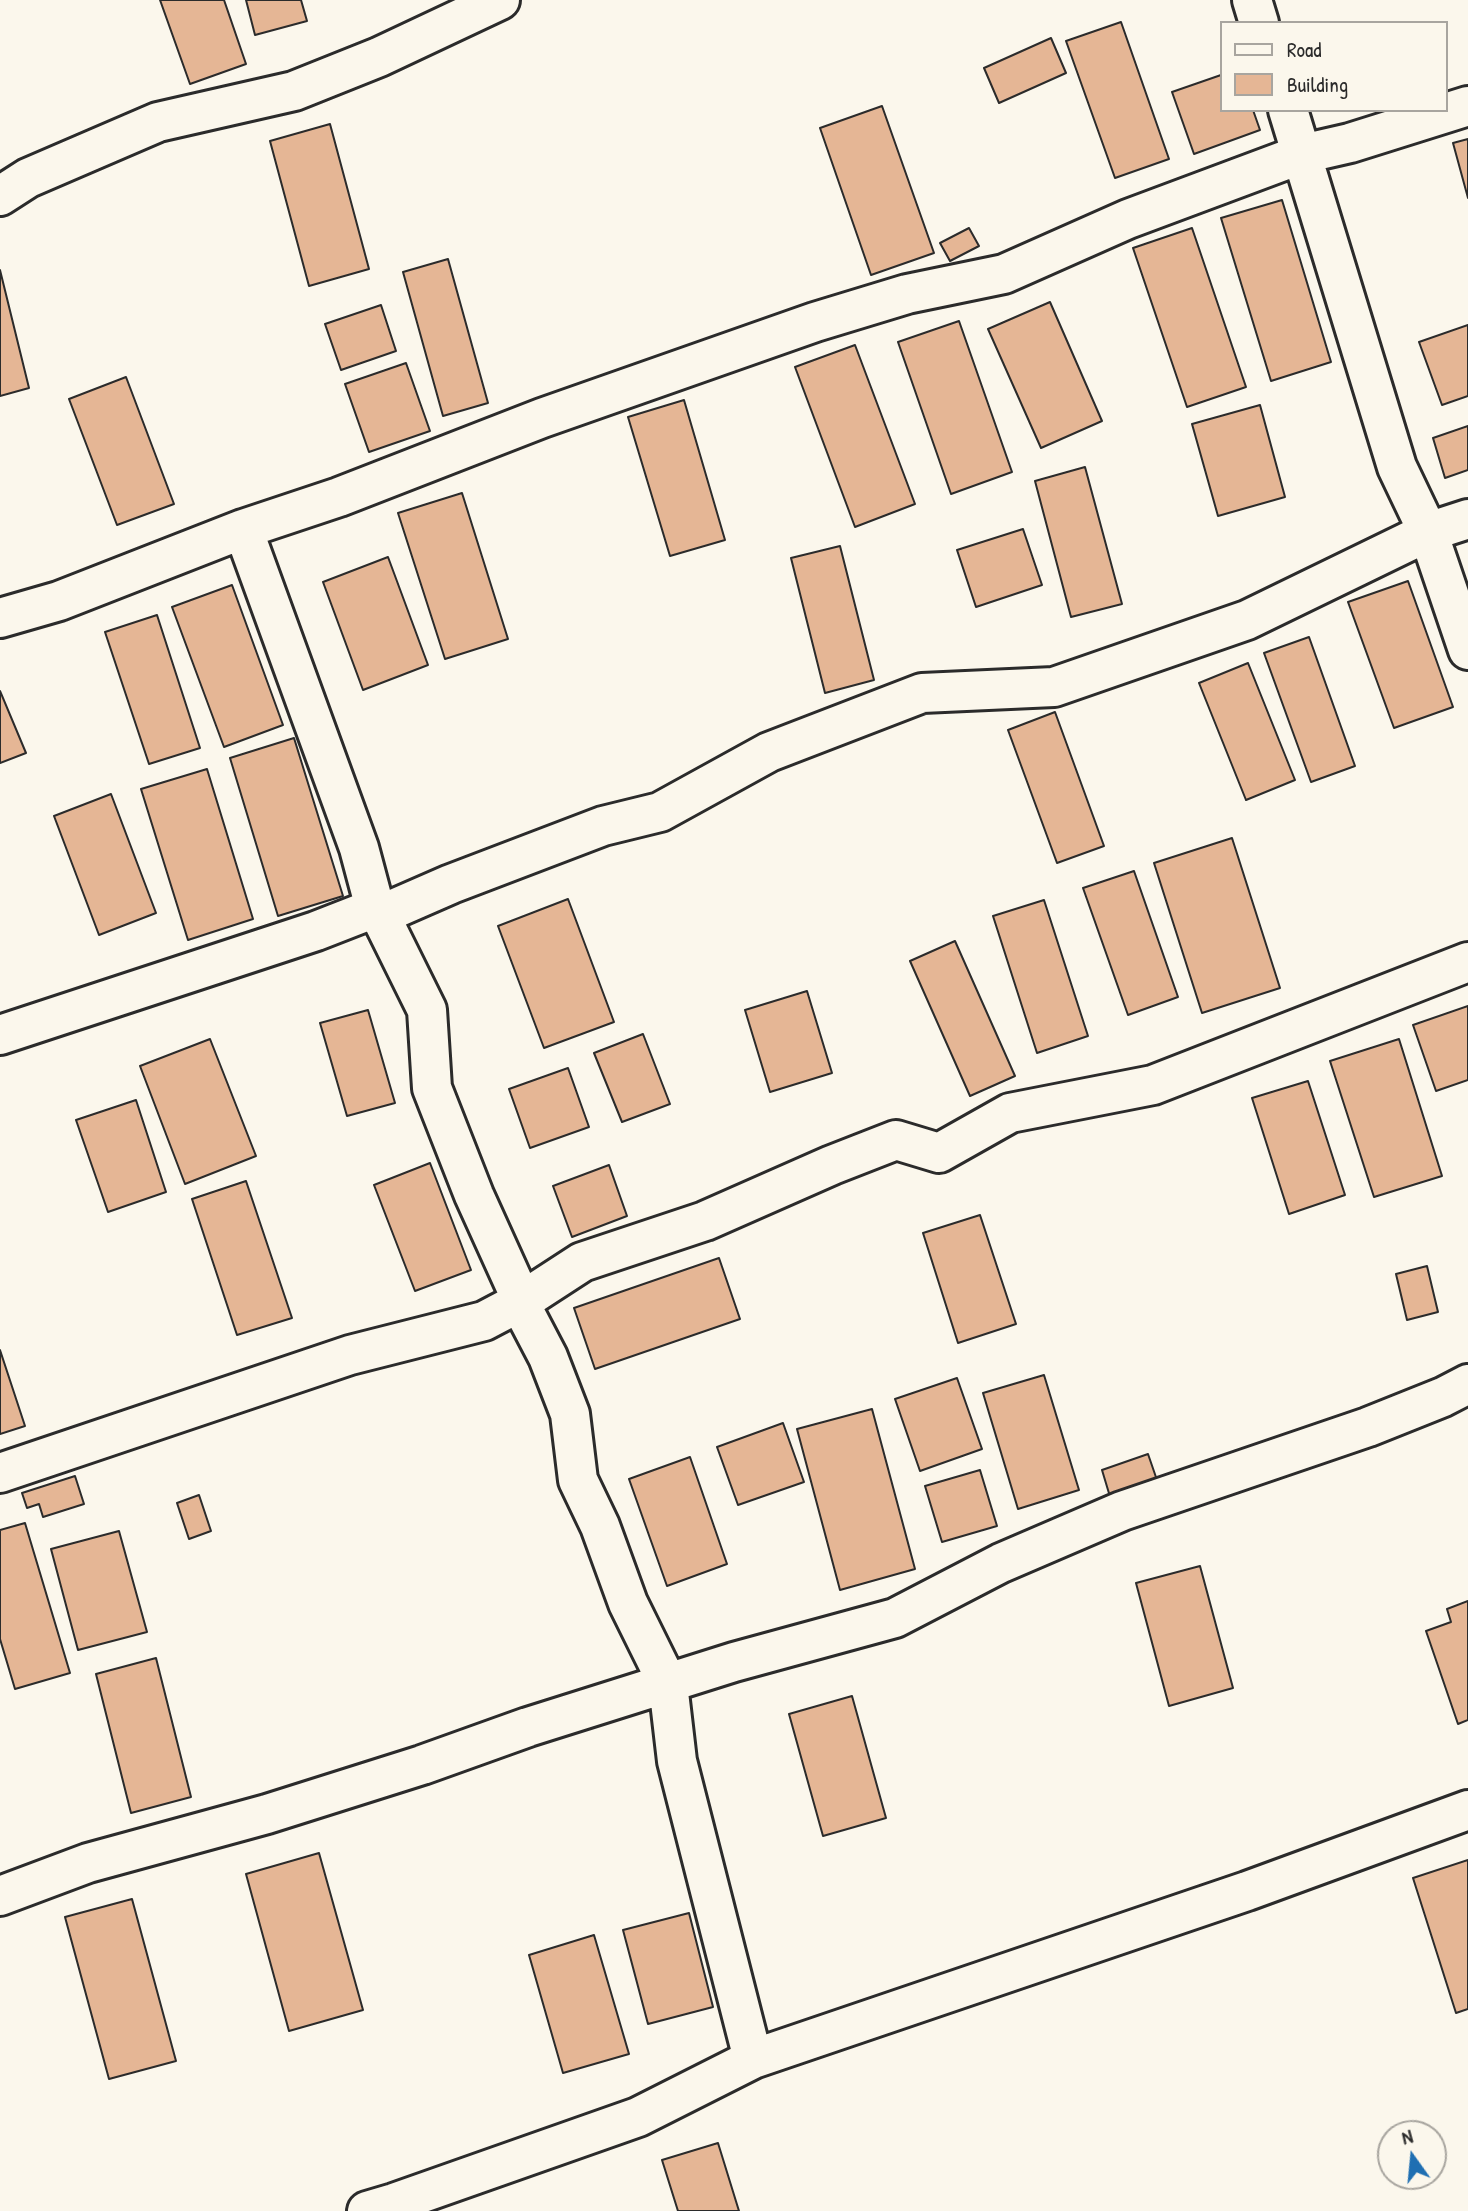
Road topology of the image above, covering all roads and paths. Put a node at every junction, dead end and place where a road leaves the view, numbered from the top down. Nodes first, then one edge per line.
1 (500, 0) edge
2 (1252, 0) edge
3 (1258, 21) edge
4 (1468, 106) edge
5 (1289, 112) edge
6 (1302, 154) junction
7 (0, 196) edge
8 (1468, 519) edge
9 (243, 529) junction
10 (1428, 532) junction
11 (0, 618) edge
12 (1468, 650) edge
13 (377, 911) junction
14 (1468, 962) edge
15 (0, 1035) edge
16 (522, 1300) junction
17 (1468, 1384) edge
18 (0, 1473) edge
19 (668, 1684) junction
20 (1468, 1810) edge
21 (0, 1896) edge
22 (753, 2059) junction
23 (367, 2211) edge

1 - 7 street
2 - 3 street
4 - 6 street
5 - 6 street
6 - 9 street
6 - 10 street
8 - 10 street
9 - 11 street
9 - 13 street
10 - 12 street
10 - 13 street
13 - 15 street
13 - 16 street
14 - 16 street
16 - 18 street
16 - 19 street
17 - 19 street
19 - 21 street
19 - 22 street
20 - 22 street
22 - 23 street

